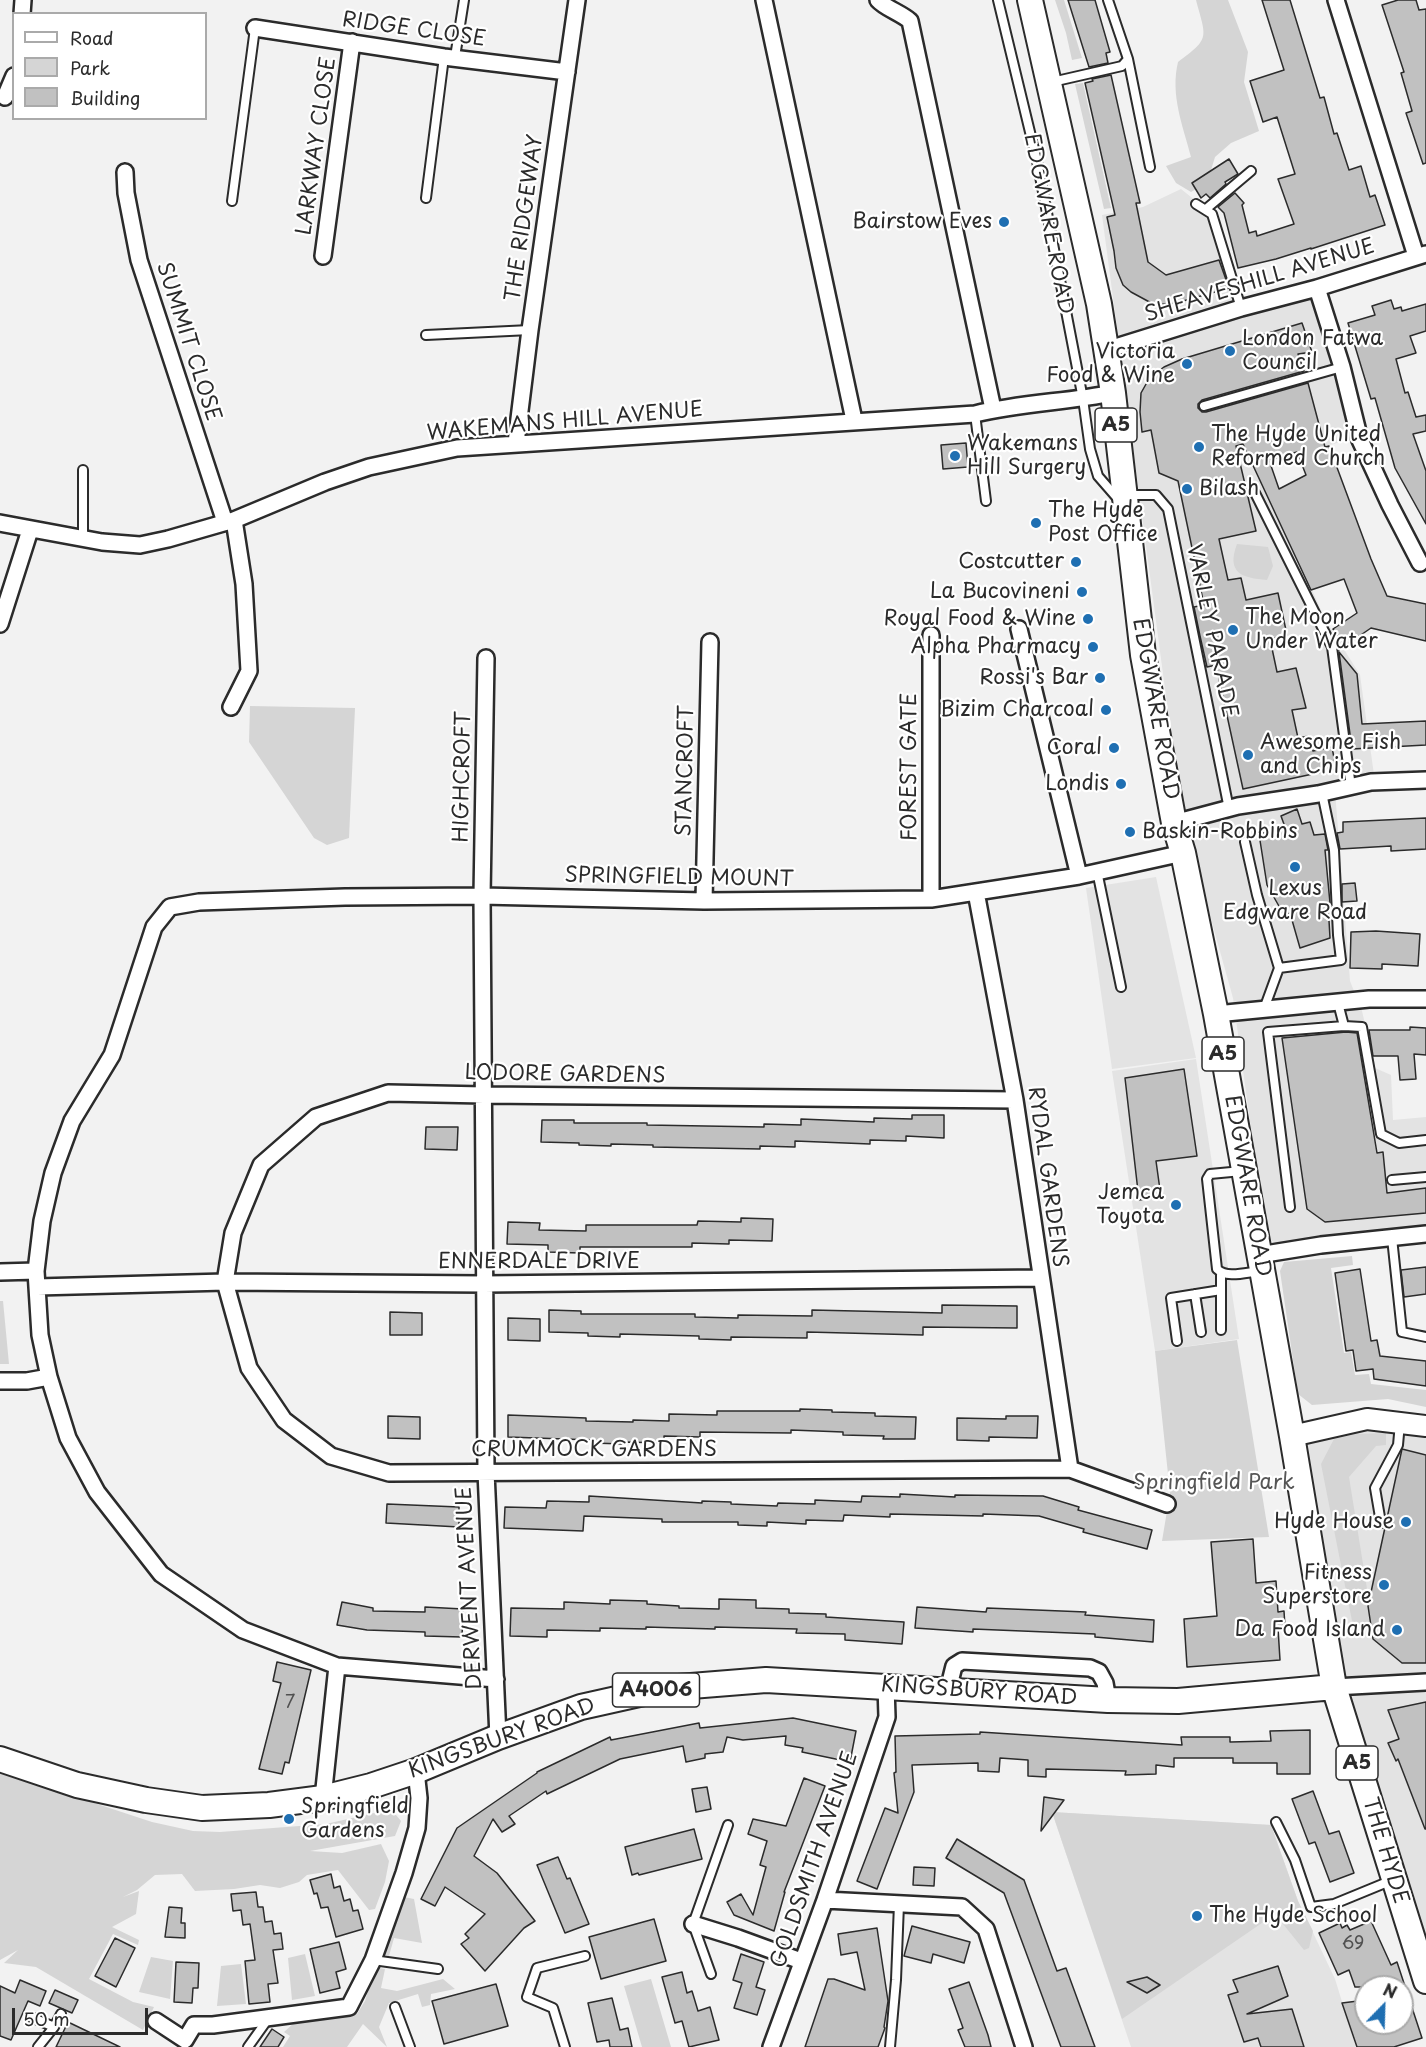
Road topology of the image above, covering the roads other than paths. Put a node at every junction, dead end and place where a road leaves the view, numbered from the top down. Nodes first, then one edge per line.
1 (464, 0) edge
2 (577, 0) edge
3 (764, 0) edge
4 (878, 0) edge
5 (998, 0) edge
6 (1030, 0) edge
7 (1108, 0) edge
8 (1336, 0) edge
9 (255, 28) joint
10 (352, 42) junction
11 (449, 57) junction
12 (1128, 59) junction
13 (567, 72) junction
14 (12, 81) edge
15 (1050, 82) junction
16 (5, 97) dead end
17 (1150, 167) dead end
18 (1251, 171) dead end
19 (125, 172) dead end
20 (426, 198) dead end
21 (232, 201) dead end
22 (1196, 204) dead end
23 (1206, 209) junction
24 (1421, 255) edge
25 (323, 256) dead end
26 (1317, 288) junction
27 (1240, 308) junction
28 (530, 330) junction
29 (426, 336) dead end
30 (1106, 350) junction
31 (1342, 367) junction
32 (1113, 393) junction
33 (1083, 399) junction
34 (1204, 406) dead end
35 (993, 409) junction
36 (975, 414) junction
37 (854, 420) junction
38 (516, 443) junction
39 (83, 470) dead end
40 (1256, 493) dead end
41 (986, 501) dead end
42 (1125, 502) junction
43 (229, 521) junction
44 (0, 523) edge
45 (30, 530) junction
46 (83, 539) junction
47 (1420, 563) dead end
48 (0, 624) edge
49 (1019, 629) dead end
50 (931, 635) dead end
51 (710, 642) dead end
52 (486, 658) dead end
53 (231, 707) dead end
54 (1426, 780) edge
55 (1351, 787) junction
56 (1322, 793) junction
57 (1229, 809) junction
58 (1174, 823) junction
59 (1245, 842) dead end
60 (1183, 853) junction
61 (1097, 871) junction
62 (1079, 876) junction
63 (976, 892) junction
64 (482, 896) junction
65 (931, 899) junction
66 (704, 901) junction
67 (1279, 968) junction
68 (1121, 987) dead end
69 (1426, 999) edge
70 (1338, 1003) junction
71 (1264, 1010) junction
72 (1216, 1014) junction
73 (1344, 1026) junction
74 (484, 1095) junction
75 (1015, 1100) junction
76 (1426, 1140) edge
77 (1244, 1171) junction
78 (1426, 1177) edge
79 (1392, 1180) dead end
80 (1290, 1207) dead end
81 (1426, 1234) edge
82 (1392, 1238) junction
83 (1261, 1263) junction
84 (36, 1271) junction
85 (0, 1272) edge
86 (1221, 1273) junction
87 (1041, 1278) junction
88 (225, 1282) junction
89 (484, 1284) junction
90 (37, 1287) junction
91 (1221, 1290) junction
92 (1195, 1294) junction
93 (1221, 1330) dead end
94 (1201, 1332) dead end
95 (1426, 1337) edge
96 (1177, 1341) dead end
97 (49, 1377) junction
98 (0, 1381) edge
99 (1400, 1423) junction
100 (1426, 1426) edge
101 (1292, 1436) junction
102 (1070, 1469) junction
103 (486, 1472) junction
104 (1167, 1504) dead end
105 (1381, 1523) dead end
106 (337, 1666) junction
107 (496, 1679) junction
108 (1426, 1682) edge
109 (886, 1686) junction
110 (1334, 1687) junction
111 (498, 1737) junction
112 (0, 1759) edge
113 (416, 1771) junction
114 (323, 1798) junction
115 (1276, 1822) dead end
116 (728, 1825) dead end
117 (1394, 1880) junction
118 (825, 1900) junction
119 (899, 1904) junction
120 (693, 1924) junction
121 (585, 1956) dead end
122 (373, 1960) junction
123 (801, 1961) junction
124 (438, 1969) dead end
125 (711, 1974) dead end
126 (1426, 1982) edge
127 (395, 2007) dead end
128 (60, 2014) dead end
129 (31, 2017) dead end
130 (268, 2018) junction
131 (156, 2021) dead end
132 (54, 2027) junction
133 (38, 2047) edge
134 (248, 2047) edge
135 (410, 2047) edge
136 (564, 2047) edge
137 (771, 2047) edge
138 (890, 2047) edge
139 (1024, 2047) edge

1 - 11 lane
2 - 13 street, THE RIDGEWAY
3 - 37 street
4 - 35 street
5 - 33 lane, EDGWARE ROAD
6 - 15 main road, EDGWARE ROAD / A5
7 - 12 lane
8 - 24 street
9 - 10 street, RIDGE CLOSE
9 - 21 lane
10 - 11 street, RIDGE CLOSE
10 - 25 street, LARKWAY CLOSE
11 - 13 street, RIDGE CLOSE
11 - 20 lane
12 - 15 lane
12 - 17 lane
13 - 28 street, THE RIDGEWAY
14 - 16 street
15 - 30 main road, EDGWARE ROAD / A5
18 - 23 lane
19 - 43 street, SUMMIT CLOSE
22 - 23 lane
23 - 27 lane
24 - 26 street, SHEAVESHILL AVENUE
26 - 27 street, SHEAVESHILL AVENUE
26 - 31 street
27 - 30 street, SHEAVESHILL AVENUE
28 - 29 lane
28 - 38 street, THE RIDGEWAY
30 - 32 main road, EDGWARE ROAD / A5
31 - 34 lane
31 - 47 street
32 - 33 street, WAKEMANS HILL AVENUE
32 - 42 main road, EDGWARE ROAD / A5
33 - 35 street, WAKEMANS HILL AVENUE
33 - 42 lane, EDGWARE ROAD
35 - 36 street, WAKEMANS HILL AVENUE
36 - 37 street, WAKEMANS HILL AVENUE
36 - 41 lane
37 - 38 street, WAKEMANS HILL AVENUE
38 - 43 street, WAKEMANS HILL AVENUE
39 - 46 lane
40 - 55 lane
42 - 57 lane, VARLEY PARADE
42 - 58 main road, EDGWARE ROAD / A5
43 - 46 street, WAKEMANS HILL AVENUE
43 - 53 street, SUMMIT CLOSE
44 - 45 street, WAKEMANS HILL AVENUE
45 - 46 street, WAKEMANS HILL AVENUE
45 - 48 street
49 - 62 street
50 - 65 street, FOREST GATE
51 - 66 street, STANCROFT
52 - 64 street, HIGHCROFT
54 - 55 street
55 - 56 street
56 - 57 street
56 - 67 lane
57 - 58 street
58 - 60 main road, EDGWARE ROAD / A5
59 - 67 lane
60 - 61 street, SPRINGFIELD MOUNT
60 - 72 main road, EDGWARE ROAD / A5
61 - 62 street, SPRINGFIELD MOUNT
61 - 68 lane
62 - 63 street, SPRINGFIELD MOUNT
63 - 65 street, SPRINGFIELD MOUNT
63 - 75 street, RYDAL GARDENS
64 - 66 street, SPRINGFIELD MOUNT
64 - 74 street, DERWENT AVENUE
64 - 84 street, SPRINGFIELD MOUNT
65 - 66 street, SPRINGFIELD MOUNT
67 - 71 lane
69 - 70 street
70 - 71 street
70 - 73 lane
71 - 72 street
72 - 77 main road, EDGWARE ROAD / A5
73 - 76 lane
73 - 80 lane
74 - 75 street, LODORE GARDENS
74 - 88 street, LODORE GARDENS
74 - 89 street, DERWENT AVENUE
75 - 87 street, RYDAL GARDENS
77 - 83 main road, EDGWARE ROAD / A5
77 - 86 lane
78 - 79 lane
81 - 82 street
82 - 83 street
82 - 95 lane
83 - 86 lane
83 - 101 main road, EDGWARE ROAD / A5
84 - 85 street
84 - 90 street
86 - 91 lane
87 - 89 street, ENNERDALE DRIVE
87 - 102 street, RYDAL GARDENS
88 - 89 street, ENNERDALE DRIVE
88 - 90 street, ENNERDALE DRIVE
88 - 103 street, CRUMMOCK GARDENS
89 - 103 street, DERWENT AVENUE
90 - 97 street
91 - 92 lane
91 - 93 lane
92 - 94 lane
92 - 96 lane
97 - 98 street
97 - 106 street
99 - 100 street
99 - 101 street
99 - 105 lane
101 - 110 main road, EDGWARE ROAD / A5
102 - 103 street, CRUMMOCK GARDENS
102 - 104 street
103 - 107 street, DERWENT AVENUE
106 - 107 street
106 - 114 street
107 - 111 street, DERWENT AVENUE
108 - 110 street
109 - 110 main road, KINGSBURY ROAD / A4006
109 - 111 main road, KINGSBURY ROAD / A4006
109 - 118 street, GOLDSMITH AVENUE
110 - 117 main road, THE HYDE / A5
111 - 113 main road, KINGSBURY ROAD / A4006
112 - 114 main road, KINGSBURY ROAD / A4006
113 - 114 main road, KINGSBURY ROAD / A4006
113 - 122 street
115 - 117 lane
116 - 120 lane
117 - 126 main road, THE HYDE / A5
118 - 119 street
118 - 123 street, GOLDSMITH AVENUE
119 - 138 lane
119 - 139 street
120 - 123 street
120 - 125 lane
121 - 136 lane
122 - 124 lane
122 - 130 street
123 - 137 street, GOLDSMITH AVENUE
127 - 135 lane
128 - 132 lane
129 - 132 lane
130 - 131 street
130 - 134 lane
132 - 133 lane

